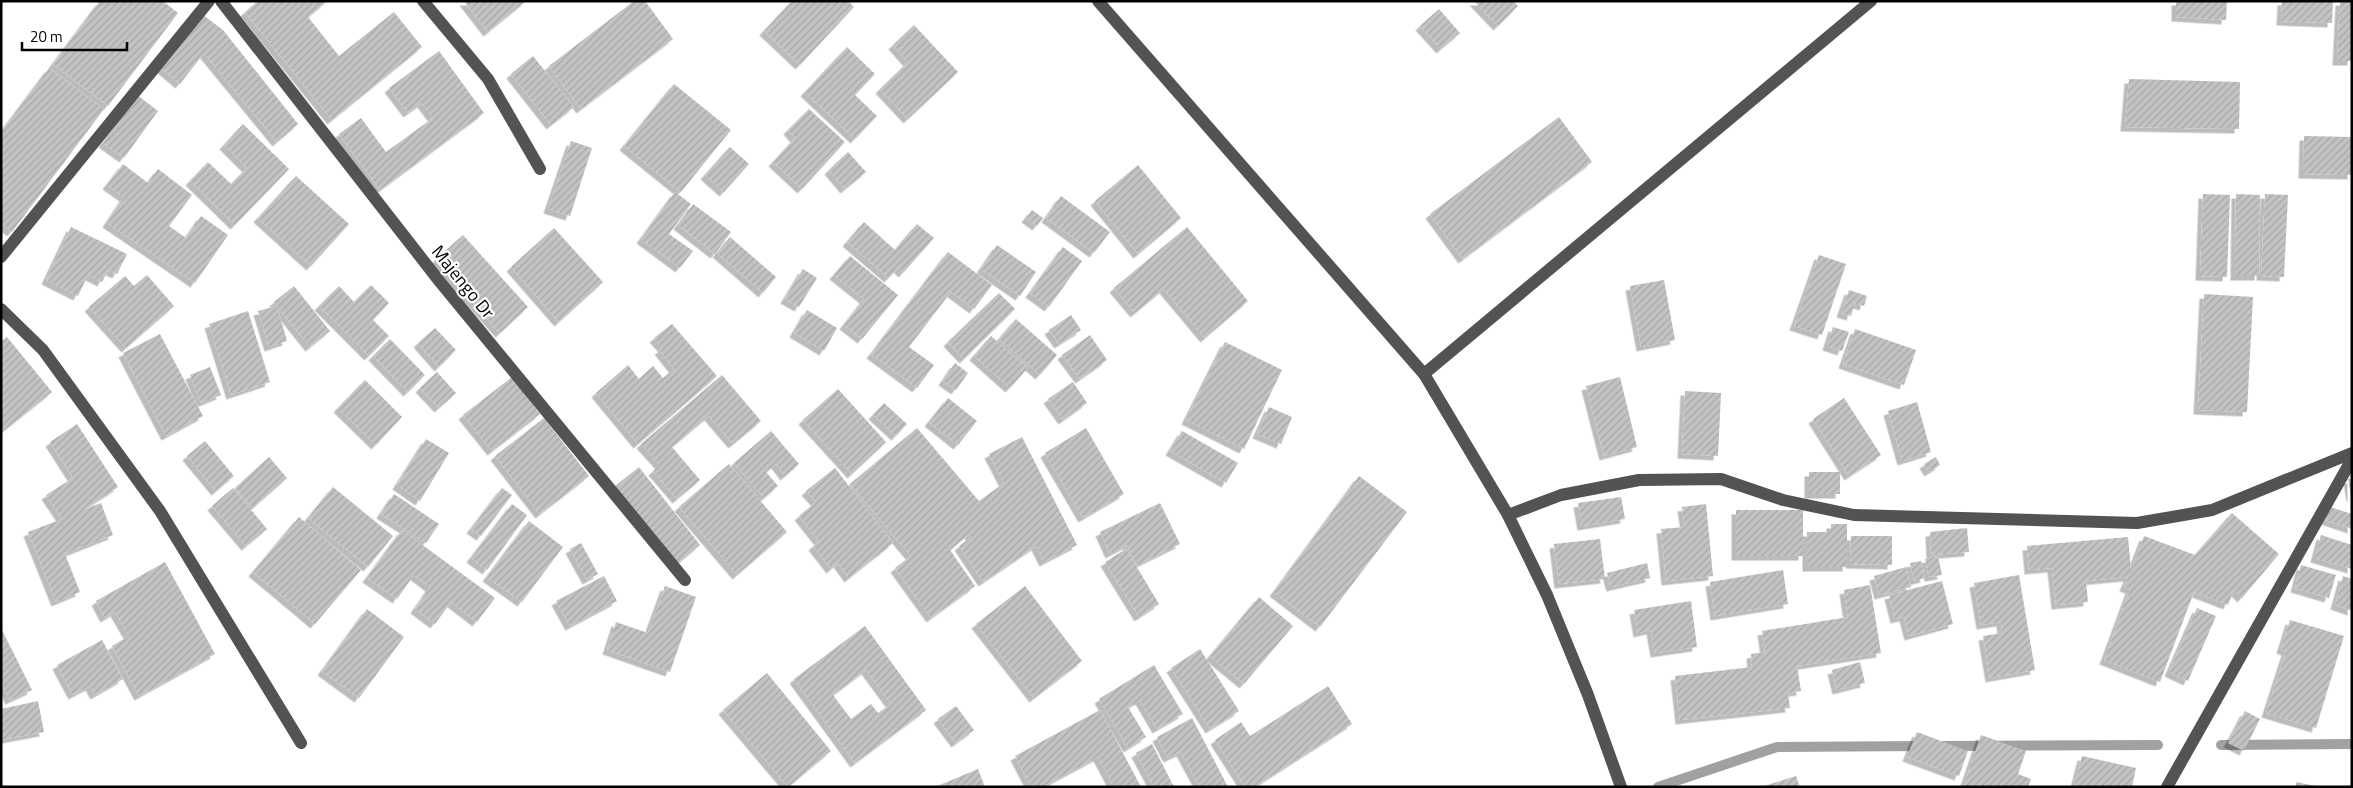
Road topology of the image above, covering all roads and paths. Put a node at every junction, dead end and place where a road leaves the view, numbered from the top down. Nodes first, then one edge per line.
1 (209, 1) edge
2 (221, 1) edge
3 (423, 1) edge
4 (1098, 1) edge
5 (1871, 1) edge
6 (540, 169) dead end
7 (1, 257) edge
8 (1, 309) edge
9 (1424, 374) junction
10 (2352, 453) edge
11 (2352, 459) edge
12 (1508, 514) junction
13 (684, 580) dead end
14 (301, 743) dead end
15 (1621, 787) edge
16 (2167, 787) edge

1 - 7 street
2 - 13 street, Majengo Dr
3 - 6 street
4 - 9 street
5 - 9 street
8 - 14 street
9 - 12 street
10 - 12 street
11 - 16 street
12 - 15 street

